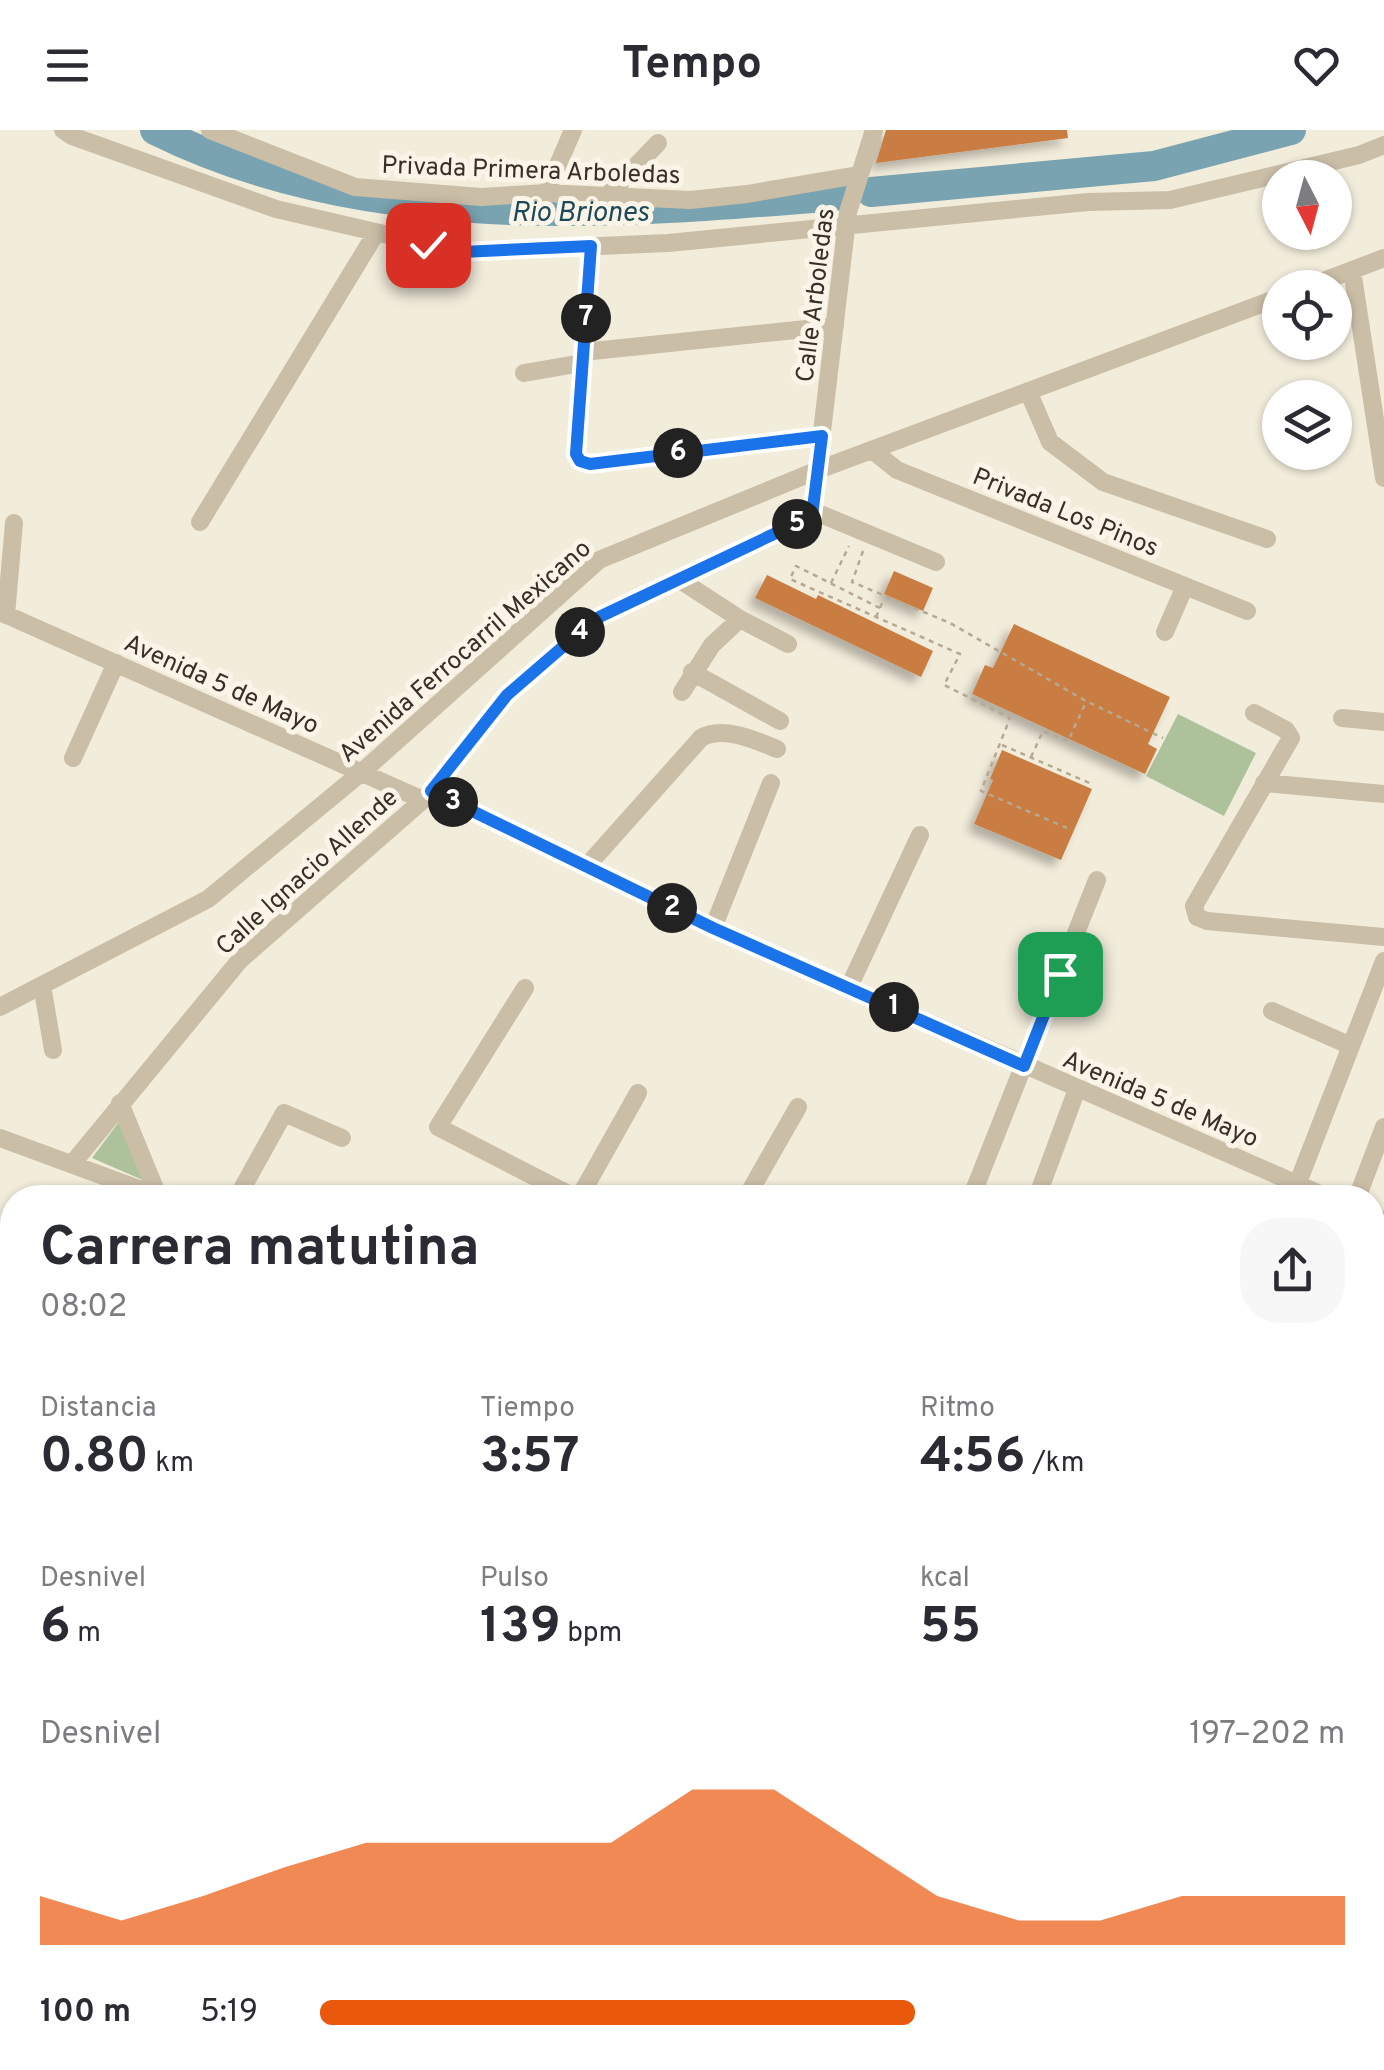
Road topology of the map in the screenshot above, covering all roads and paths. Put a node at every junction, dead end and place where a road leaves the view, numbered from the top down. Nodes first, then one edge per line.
1 (63, 130) edge
2 (210, 130) edge
3 (573, 130) edge
4 (874, 130) edge
5 (658, 143) dead end
6 (1384, 145) edge
7 (858, 175) junction
8 (546, 193) junction
9 (609, 194) junction
10 (846, 225) junction
11 (376, 233) junction
12 (591, 246) junction
13 (1384, 258) edge
14 (1352, 270) joint
15 (1262, 304) edge
16 (835, 326) junction
17 (583, 357) junction
18 (524, 373) dead end
19 (1028, 391) junction
20 (822, 436) junction
21 (872, 450) junction
22 (818, 470) junction
23 (1384, 478) edge
24 (813, 510) junction
25 (14, 522) dead end
26 (200, 522) dead end
27 (1267, 538) dead end
28 (936, 562) dead end
29 (680, 580) junction
30 (831, 584) junction
31 (1184, 586) junction
32 (885, 597) junction
33 (880, 608) junction
34 (1247, 611) dead end
35 (3, 613) edge
36 (876, 617) junction
37 (740, 619) junction
38 (1166, 632) dead end
39 (788, 644) dead end
40 (116, 663) junction
41 (692, 672) junction
42 (682, 692) dead end
43 (1086, 701) junction
44 (1254, 714) dead end
45 (1342, 718) dead end
46 (780, 721) dead end
47 (1384, 722) edge
48 (1163, 738) dead end
49 (1000, 744) junction
50 (777, 749) dead end
51 (73, 758) dead end
52 (1031, 758) junction
53 (362, 772) junction
54 (771, 783) dead end
55 (1264, 783) junction
56 (1092, 784) dead end
57 (1384, 794) edge
58 (427, 795) junction
59 (1066, 828) dead end
60 (920, 835) dead end
61 (586, 867) junction
62 (1097, 880) dead end
63 (713, 928) junction
64 (1384, 936) edge
65 (1384, 961) edge
66 (42, 985) junction
67 (849, 987) junction
68 (524, 988) dead end
69 (0, 1006) edge
70 (1272, 1012) dead end
71 (1350, 1046) junction
72 (53, 1050) dead end
73 (1024, 1066) junction
74 (1077, 1089) junction
75 (638, 1093) dead end
76 (120, 1103) junction
77 (798, 1107) dead end
78 (1384, 1127) edge
79 (0, 1138) edge
80 (342, 1138) dead end
81 (72, 1164) junction
82 (128, 1185) edge
83 (155, 1185) edge
84 (244, 1185) edge
85 (552, 1185) edge
86 (585, 1185) edge
87 (758, 1185) edge
88 (975, 1185) edge
89 (1041, 1185) edge
90 (1282, 1185) edge
91 (1297, 1185) edge
92 (1363, 1185) edge

1 - 11 street
2 - 8 street, Privada Primera Arboledas
3 - 8 street
4 - 7 street, Calle Arboledas
5 - 9 street
6 - 10 street
7 - 9 street, Privada Primera Arboledas
7 - 10 street, Calle Arboledas
8 - 9 street, Privada Primera Arboledas
10 - 12 street
10 - 16 street, Calle Arboledas
11 - 12 street
11 - 26 street
12 - 17 street
13 - 14 street
14 - 23 street
15 - 19 street, Avenida Ferrocarril Mexicano
16 - 17 street
16 - 20 street, Calle Arboledas
17 - 18 street
17 - 20 street
19 - 21 street, Avenida Ferrocarril Mexicano
19 - 27 street
20 - 22 street, Calle Arboledas
21 - 22 street, Avenida Ferrocarril Mexicano
21 - 31 street, Privada Los Pinos
22 - 24 street
22 - 53 street, Avenida Ferrocarril Mexicano
24 - 28 street
24 - 29 street, Calle Ignacio Allende
25 - 35 street
29 - 37 street
29 - 58 street, Calle Ignacio Allende
30 - 32 path
30 - 33 path
30 - 36 path
31 - 34 street, Privada Los Pinos
31 - 38 street
32 - 33 path
32 - 43 path
33 - 36 path
35 - 40 street, Avenida 5 de Mayo
36 - 49 path
37 - 39 street
37 - 41 street
40 - 51 street
40 - 53 street, Avenida 5 de Mayo
41 - 42 street
41 - 46 street
43 - 48 path
43 - 52 path
44 - 55 street
45 - 47 street
49 - 52 path
49 - 59 path
50 - 61 street
52 - 56 path
53 - 58 street, Avenida 5 de Mayo
53 - 66 street, Avenida Ferrocarril Mexicano
54 - 63 street
55 - 57 street
55 - 64 street
58 - 61 street, Avenida 5 de Mayo
58 - 76 street, Calle Ignacio Allende
60 - 67 street
61 - 63 street, Avenida 5 de Mayo
62 - 73 street
63 - 67 street, Avenida 5 de Mayo
65 - 71 street
66 - 69 street, Avenida Ferrocarril Mexicano
66 - 72 street
67 - 73 street, Avenida 5 de Mayo
68 - 85 street
70 - 71 street
71 - 91 street
73 - 74 street, Avenida 5 de Mayo
73 - 88 street
74 - 89 street
74 - 90 street, Avenida 5 de Mayo
75 - 86 street
76 - 81 street, Calle Ignacio Allende
76 - 83 street
77 - 87 street
78 - 92 street
79 - 81 street
80 - 84 street
81 - 82 street

